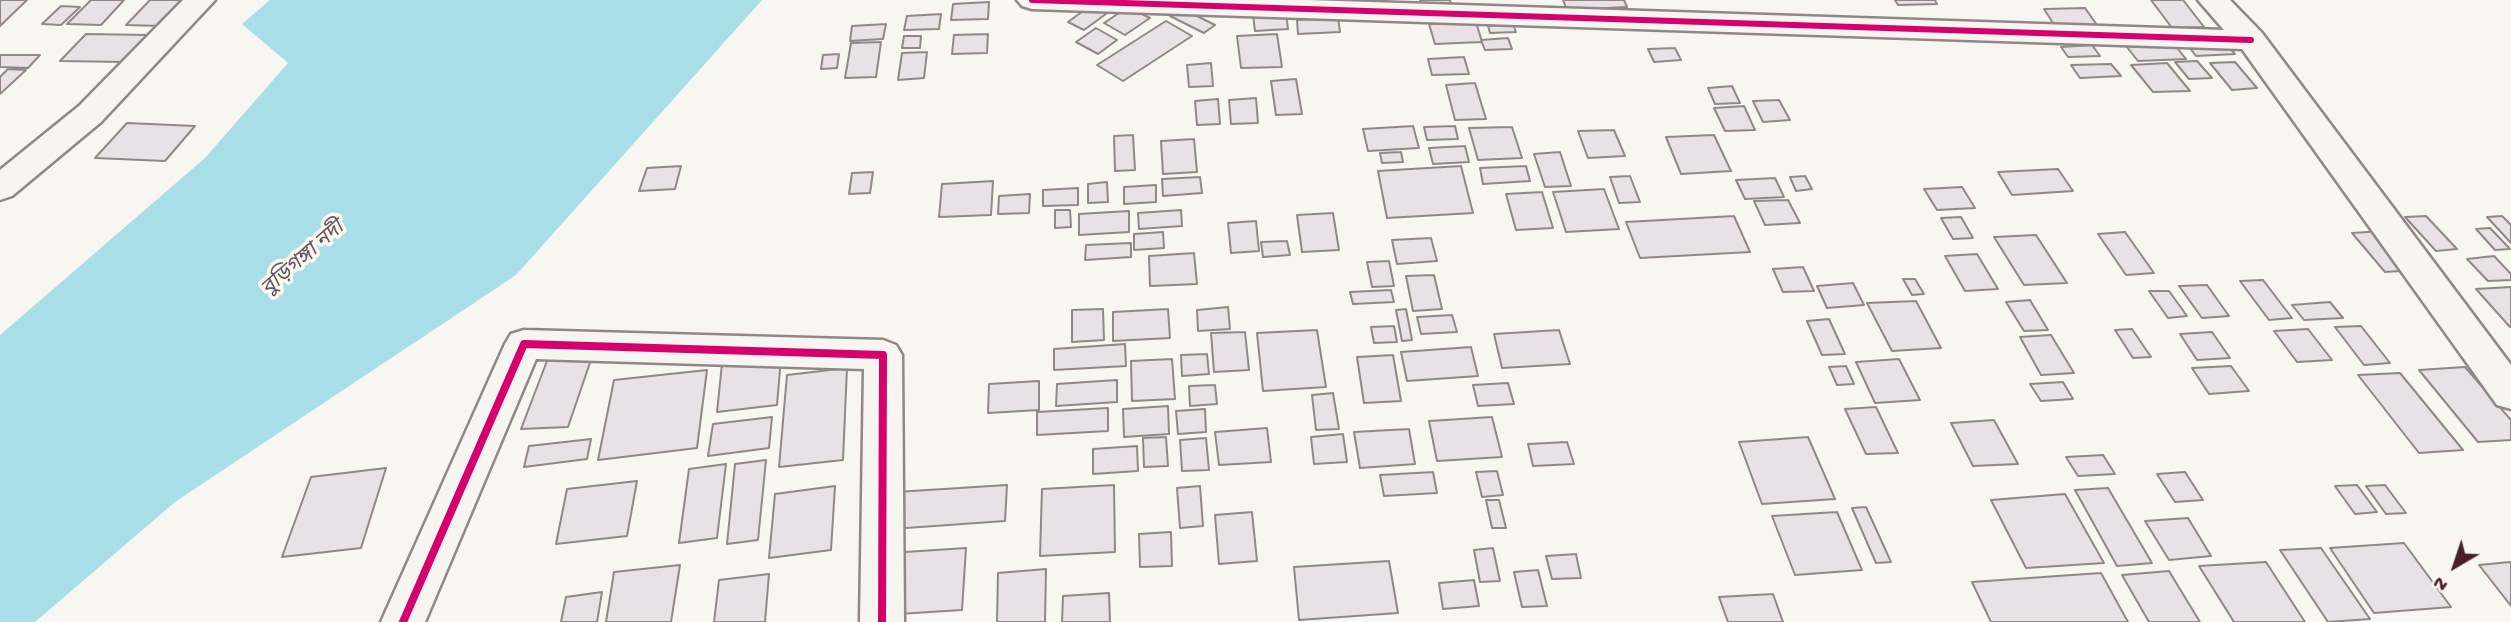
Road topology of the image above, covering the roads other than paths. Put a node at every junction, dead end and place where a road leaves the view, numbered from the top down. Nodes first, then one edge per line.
1 (200, 0) edge
2 (1032, 0) edge
3 (2213, 0) edge
4 (2251, 40) junction
5 (0, 188) edge
6 (2511, 394) edge
7 (404, 622) edge
8 (883, 622) edge

1 - 5 street
2 - 4 street
3 - 4 street
4 - 6 street
7 - 8 street

